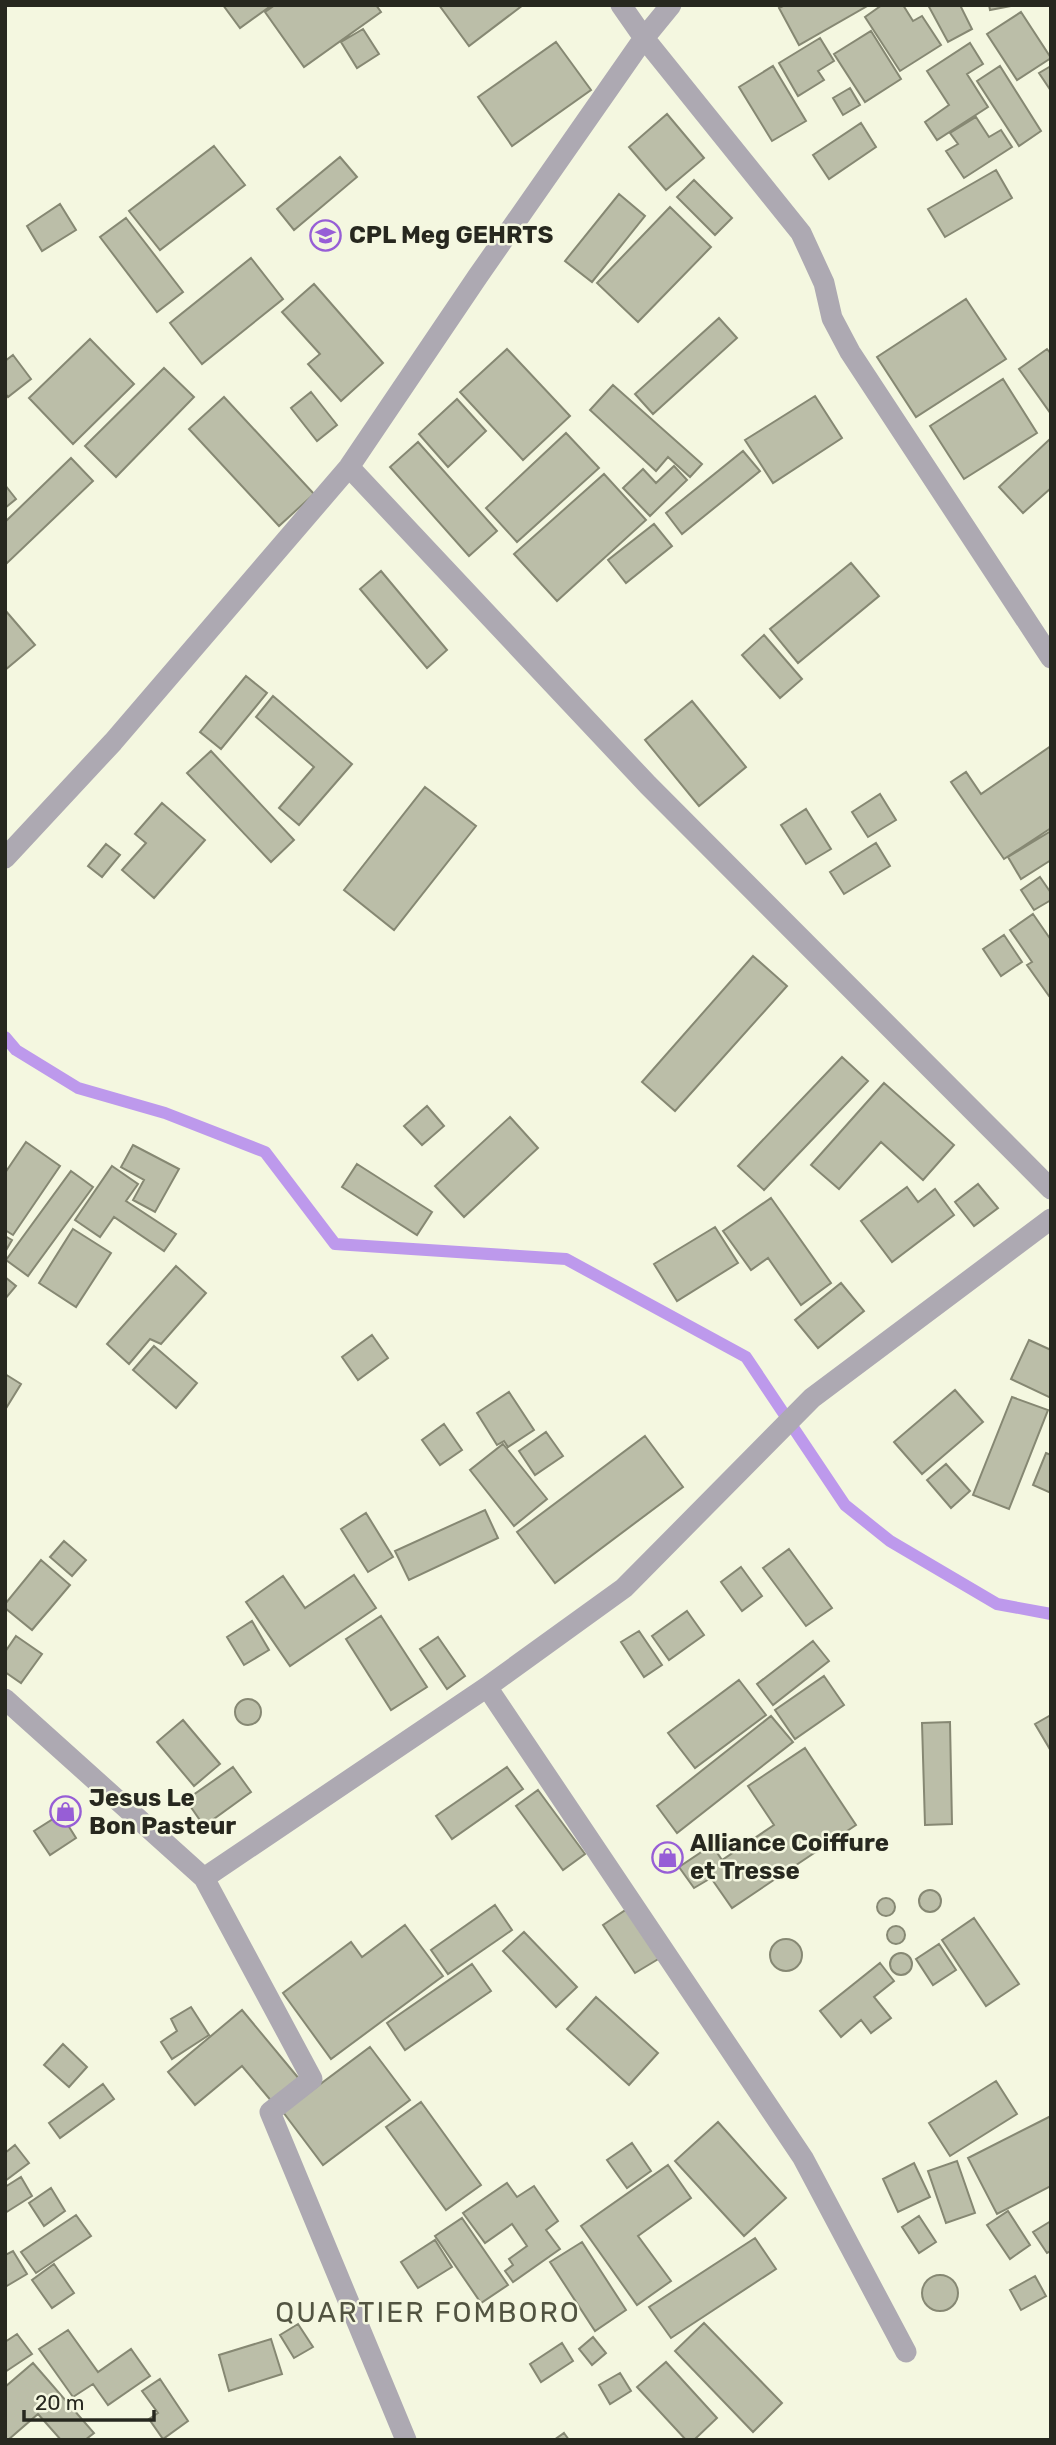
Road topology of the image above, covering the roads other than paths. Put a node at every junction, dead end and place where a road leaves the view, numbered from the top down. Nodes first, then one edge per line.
1 (621, 5) edge
2 (671, 5) edge
3 (644, 37) junction
4 (349, 467) junction
5 (1051, 658) edge
6 (5, 858) edge
7 (1051, 1189) edge
8 (1051, 1219) edge
9 (487, 1687) junction
10 (5, 1699) edge
11 (204, 1878) junction
12 (906, 2352) dead end
13 (405, 2437) edge

1 - 3 street
2 - 3 street
3 - 4 street
3 - 5 street
4 - 6 street
4 - 7 street
8 - 9 street
9 - 11 street
9 - 12 street
10 - 11 street
11 - 13 street

